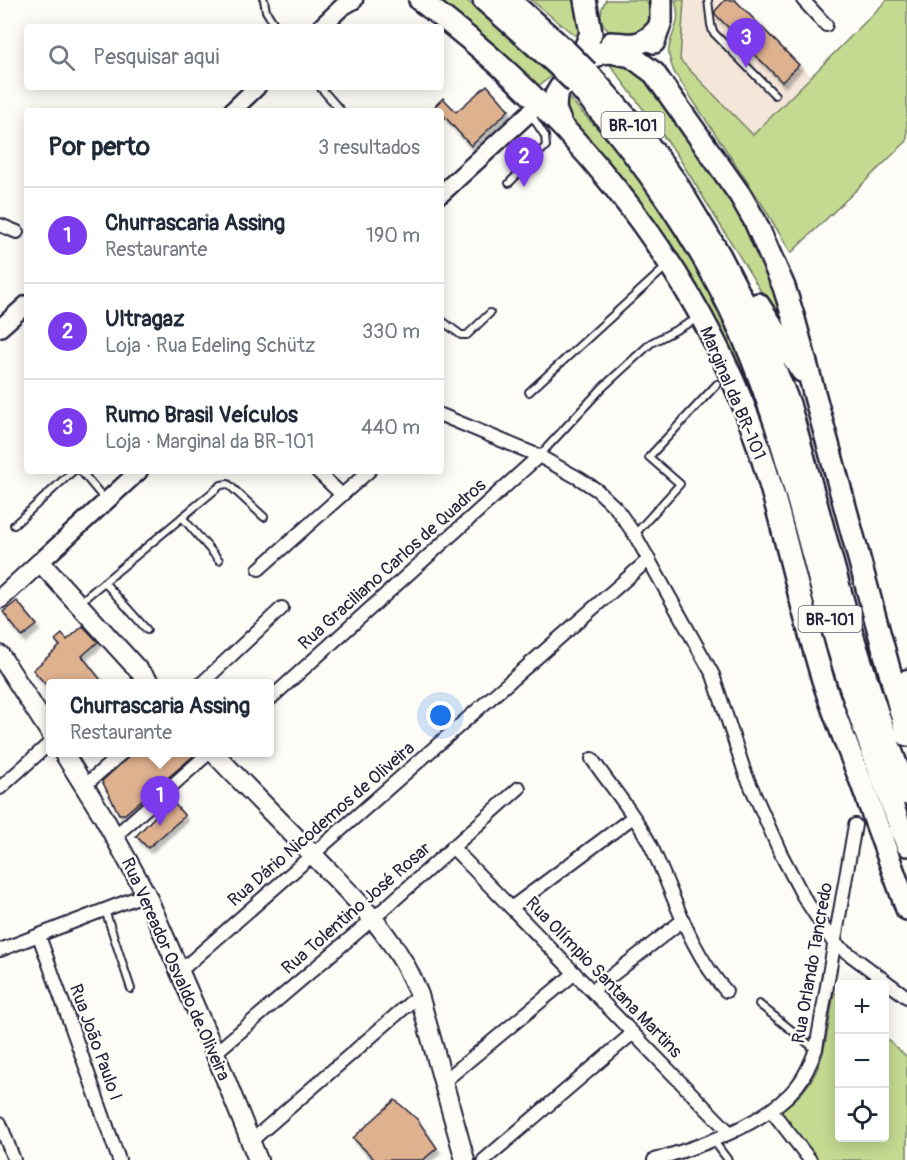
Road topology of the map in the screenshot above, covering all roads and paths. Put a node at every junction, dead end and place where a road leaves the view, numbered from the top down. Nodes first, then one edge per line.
1 (264, 0) edge
2 (420, 0) edge
3 (484, 0) edge
4 (509, 0) edge
5 (585, 0) edge
6 (661, 0) edge
7 (708, 0) edge
8 (803, 0) edge
9 (347, 2) edge
10 (274, 24) edge
11 (324, 24) edge
12 (826, 25) dead end
13 (657, 30) junction
14 (573, 64) junction
15 (654, 73) junction
16 (517, 81) junction
17 (255, 90) edge
18 (323, 90) edge
19 (775, 94) dead end
20 (235, 108) edge
21 (338, 108) edge
22 (534, 108) junction
23 (561, 124) junction
24 (675, 181) junction
25 (509, 183) dead end
26 (444, 191) edge
27 (0, 225) edge
28 (18, 232) dead end
29 (669, 264) junction
30 (24, 307) edge
31 (490, 313) dead end
32 (700, 317) junction
33 (444, 322) edge
34 (0, 328) edge
35 (717, 384) dead end
36 (765, 389) junction
37 (529, 392) dead end
38 (815, 392) junction
39 (444, 416) edge
40 (539, 456) junction
41 (70, 474) edge
42 (84, 474) edge
43 (136, 474) edge
44 (320, 474) edge
45 (366, 474) edge
46 (342, 495) junction
47 (106, 501) junction
48 (264, 516) dead end
49 (182, 518) junction
50 (14, 525) dead end
51 (783, 529) junction
52 (635, 535) junction
53 (219, 560) dead end
54 (648, 560) junction
55 (40, 562) junction
56 (259, 569) dead end
57 (105, 582) junction
58 (0, 598) edge
59 (78, 604) junction
60 (282, 608) dead end
61 (147, 630) dead end
62 (0, 655) edge
63 (146, 679) edge
64 (206, 679) edge
65 (901, 686) edge
66 (274, 695) edge
67 (46, 726) edge
68 (907, 735) edge
69 (46, 747) edge
70 (66, 757) edge
71 (118, 757) edge
72 (206, 757) edge
73 (215, 757) edge
74 (592, 759) dead end
75 (84, 786) junction
76 (0, 788) edge
77 (519, 789) dead end
78 (907, 794) edge
79 (633, 817) junction
80 (855, 825) dead end
81 (114, 836) junction
82 (907, 845) edge
83 (452, 847) junction
84 (313, 855) junction
85 (146, 894) junction
86 (512, 908) junction
87 (907, 909) edge
88 (105, 910) junction
89 (374, 918) junction
90 (683, 920) junction
91 (39, 936) junction
92 (833, 942) junction
93 (0, 950) edge
94 (180, 972) junction
95 (575, 973) junction
96 (131, 989) dead end
97 (592, 990) junction
98 (726, 991) dead end
99 (419, 994) junction
100 (907, 997) edge
101 (759, 1004) dead end
102 (633, 1033) junction
103 (816, 1049) junction
104 (215, 1053) junction
105 (443, 1082) junction
106 (771, 1110) junction
107 (0, 1123) edge
108 (729, 1132) junction
109 (713, 1139) junction
110 (251, 1140) junction
111 (14, 1160) edge
112 (119, 1160) edge
113 (258, 1160) edge
114 (465, 1160) edge
115 (484, 1160) edge
116 (654, 1160) edge
117 (728, 1160) edge
118 (810, 1160) edge

1 - 10 lane
2 - 16 highway, Marginal da BR-101
3 - 14 highway, BR-101
4 - 14 highway, BR-101
5 - 14 highway
6 - 13 highway
7 - 19 lane
8 - 12 street
9 - 11 main road
13 - 14 highway
13 - 15 highway
14 - 16 highway
14 - 24 highway, BR-101
14 - 36 highway, BR-101
15 - 23 highway
15 - 38 highway
16 - 22 highway, Marginal da BR-101
17 - 20 main road
18 - 21 lane
22 - 23 highway, Marginal da BR-101
22 - 25 lane
22 - 26 main road
23 - 29 highway, Marginal da BR-101
24 - 38 highway
24 - 78 highway, BR-101
27 - 28 street
29 - 32 highway, Marginal da BR-101
29 - 37 lane
30 - 34 main road
31 - 33 lane
32 - 40 lane
32 - 51 highway, Marginal da BR-101
35 - 52 lane
36 - 51 highway
36 - 82 highway, BR-101
38 - 65 highway
39 - 40 street
40 - 52 street
40 - 66 street, Rua Graciliano Carlos de Quadros
41 - 50 lane
42 - 47 lane
43 - 47 main road
44 - 46 street
45 - 46 street
46 - 56 street
47 - 55 main road
48 - 49 lane
49 - 53 lane
49 - 57 lane
51 - 87 highway, Marginal da BR-101
52 - 54 street
54 - 84 street, Rua Dário Nicodemos de Oliveira
54 - 92 street
55 - 58 main road
55 - 59 main road
57 - 59 lane
57 - 61 lane
59 - 63 main road
60 - 64 street
62 - 67 main road
65 - 68 highway
69 - 76 street
70 - 75 main road, Rua Vereador Osvaldo de Oliveira
71 - 75 street
72 - 81 street
73 - 84 main road
74 - 79 street
75 - 81 main road, Rua Vereador Osvaldo de Oliveira
77 - 83 street, Rua Tolentino José Rosar
79 - 86 street
79 - 90 street
80 - 92 street, Rua Orlando Tancredo
81 - 85 main road, Rua Vereador Osvaldo de Oliveira
83 - 86 street, Rua Olímpio Santana Martins
83 - 89 street, Rua Tolentino José Rosar
84 - 89 main road
84 - 94 street, Rua Dário Nicodemos de Oliveira
85 - 88 street
85 - 94 main road, Rua Vereador Osvaldo de Oliveira
86 - 95 street, Rua Olímpio Santana Martins
88 - 91 street
88 - 96 lane
89 - 99 main road
89 - 104 street, Rua Tolentino José Rosar
90 - 97 street
90 - 98 street
91 - 93 street
91 - 112 street, Rua João Paulo I
92 - 100 street
92 - 103 street, Rua Orlando Tancredo
94 - 104 main road, Rua Vereador Osvaldo de Oliveira
95 - 97 street, Rua Olímpio Santana Martins
95 - 105 street
97 - 102 street, Rua Olímpio Santana Martins
99 - 105 main road
99 - 110 street
101 - 103 lane
102 - 108 street, Rua Olímpio Santana Martins
102 - 115 street
103 - 106 street, Rua Orlando Tancredo
104 - 110 main road, Rua Vereador Osvaldo de Oliveira
105 - 114 main road
106 - 108 street, Rua Orlando Tancredo
106 - 118 street
107 - 111 street
108 - 109 street, Rua Orlando Tancredo
109 - 116 street, Rua Orlando Tancredo
109 - 117 lane
110 - 113 main road, Rua Vereador Osvaldo de Oliveira

